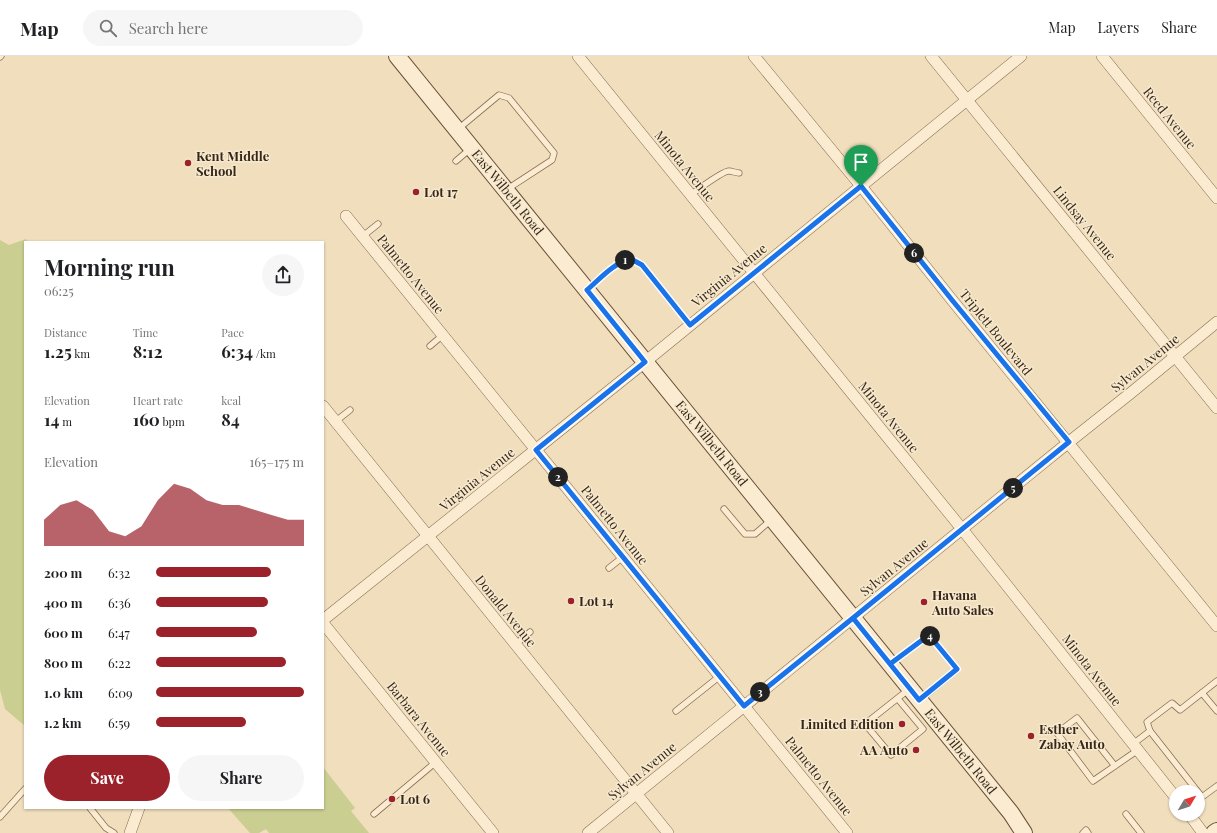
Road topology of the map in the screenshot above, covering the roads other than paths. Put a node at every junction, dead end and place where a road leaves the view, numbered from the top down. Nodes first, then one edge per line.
1 (397, 56) edge
2 (578, 56) edge
3 (754, 56) edge
4 (931, 56) edge
5 (1022, 56) edge
6 (1102, 56) edge
7 (967, 100) junction
8 (457, 130) junction
9 (472, 148) junction
10 (456, 161) dead end
11 (739, 173) dead end
12 (861, 186) junction
13 (506, 190) junction
14 (690, 194) junction
15 (1217, 198) edge
16 (346, 216) dead end
17 (378, 224) dead end
18 (362, 236) junction
19 (754, 273) junction
20 (587, 290) junction
21 (1217, 322) edge
22 (690, 325) junction
23 (443, 335) junction
24 (430, 346) dead end
25 (1176, 356) junction
26 (645, 362) junction
27 (324, 407) edge
28 (1217, 408) edge
29 (350, 410) dead end
30 (336, 421) junction
31 (1069, 442) junction
32 (536, 450) junction
33 (724, 509) dead end
34 (772, 518) junction
35 (962, 529) junction
36 (428, 536) junction
37 (623, 557) junction
38 (609, 568) dead end
39 (853, 618) junction
40 (324, 621) edge
41 (324, 623) edge
42 (1217, 626) edge
43 (530, 632) dead end
44 (516, 644) junction
45 (890, 664) junction
46 (720, 676) junction
47 (1217, 681) edge
48 (1202, 693) junction
49 (915, 694) junction
50 (898, 698) junction
51 (744, 706) junction
52 (676, 711) dead end
53 (1217, 711) edge
54 (1150, 731) junction
55 (1136, 747) junction
56 (436, 762) junction
57 (1115, 766) junction
58 (1190, 785) edge
59 (1217, 786) edge
60 (1169, 789) edge
61 (24, 790) edge
62 (637, 794) junction
63 (1205, 795) edge
64 (91, 809) edge
65 (139, 809) edge
66 (374, 814) dead end
67 (1126, 814) dead end
68 (0, 817) edge
69 (1194, 821) edge
70 (1217, 831) edge
71 (114, 833) edge
72 (130, 833) edge
73 (493, 833) edge
74 (588, 833) edge
75 (668, 833) edge
76 (847, 833) edge
77 (1024, 833) edge
78 (1083, 833) edge
79 (1088, 833) edge
80 (1140, 833) edge
81 (1203, 833) edge
82 (1214, 833) edge

1 - 8 main road, East Wilbeth Road
2 - 14 street, Minota Avenue
3 - 12 street, Triplett Boulevard
4 - 7 street, Lindsay Avenue
5 - 7 street, Virginia Avenue
6 - 15 street, Reed Avenue
7 - 12 street, Virginia Avenue
7 - 25 street, Lindsay Avenue
8 - 9 main road, East Wilbeth Road
8 - 13 lane
9 - 10 lane
9 - 13 main road, East Wilbeth Road
11 - 14 lane
12 - 19 street, Virginia Avenue
12 - 31 street, Triplett Boulevard
13 - 20 main road, East Wilbeth Road
14 - 19 street, Minota Avenue
16 - 18 street, Palmetto Avenue
17 - 18 lane
18 - 23 street, Palmetto Avenue
19 - 22 street, Virginia Avenue
19 - 35 street, Minota Avenue
20 - 22 lane
20 - 26 main road, East Wilbeth Road
21 - 25 street, Sylvan Avenue
22 - 26 street, Virginia Avenue
23 - 24 lane
23 - 32 street, Palmetto Avenue
25 - 28 street, Lindsay Avenue
25 - 31 street, Sylvan Avenue
26 - 32 street, Virginia Avenue
26 - 34 main road, East Wilbeth Road
27 - 30 street, Donald Avenue
29 - 30 lane
30 - 36 street, Donald Avenue
31 - 35 street, Sylvan Avenue
31 - 42 street, Triplett Boulevard
32 - 36 street, Virginia Avenue
32 - 37 street, Palmetto Avenue
33 - 34 lane
34 - 39 main road, East Wilbeth Road
35 - 39 street, Sylvan Avenue
35 - 55 street, Minota Avenue
36 - 40 street, Virginia Avenue
36 - 44 street, Donald Avenue
37 - 38 lane
37 - 46 street, Palmetto Avenue
39 - 45 main road, East Wilbeth Road
39 - 51 street, Sylvan Avenue
41 - 56 street, Barbara Avenue
43 - 44 lane
44 - 62 street, Donald Avenue
45 - 49 main road, East Wilbeth Road
45 - 49 lane
46 - 51 street, Palmetto Avenue
46 - 52 lane
47 - 48 lane
48 - 53 lane
48 - 54 lane
49 - 50 lane
49 - 77 main road, East Wilbeth Road
50 - 50 lane
51 - 62 street, Sylvan Avenue
51 - 76 street, Palmetto Avenue
54 - 55 lane
54 - 58 lane
55 - 57 lane
55 - 60 street, Minota Avenue
56 - 66 lane
56 - 73 street, Barbara Avenue
57 - 57 lane
59 - 63 lane
61 - 68 lane
62 - 74 street, Sylvan Avenue
62 - 75 street, Donald Avenue
64 - 71 lane
65 - 72 street
67 - 80 lane
69 - 81 street
70 - 82 main road
78 - 79 lane

